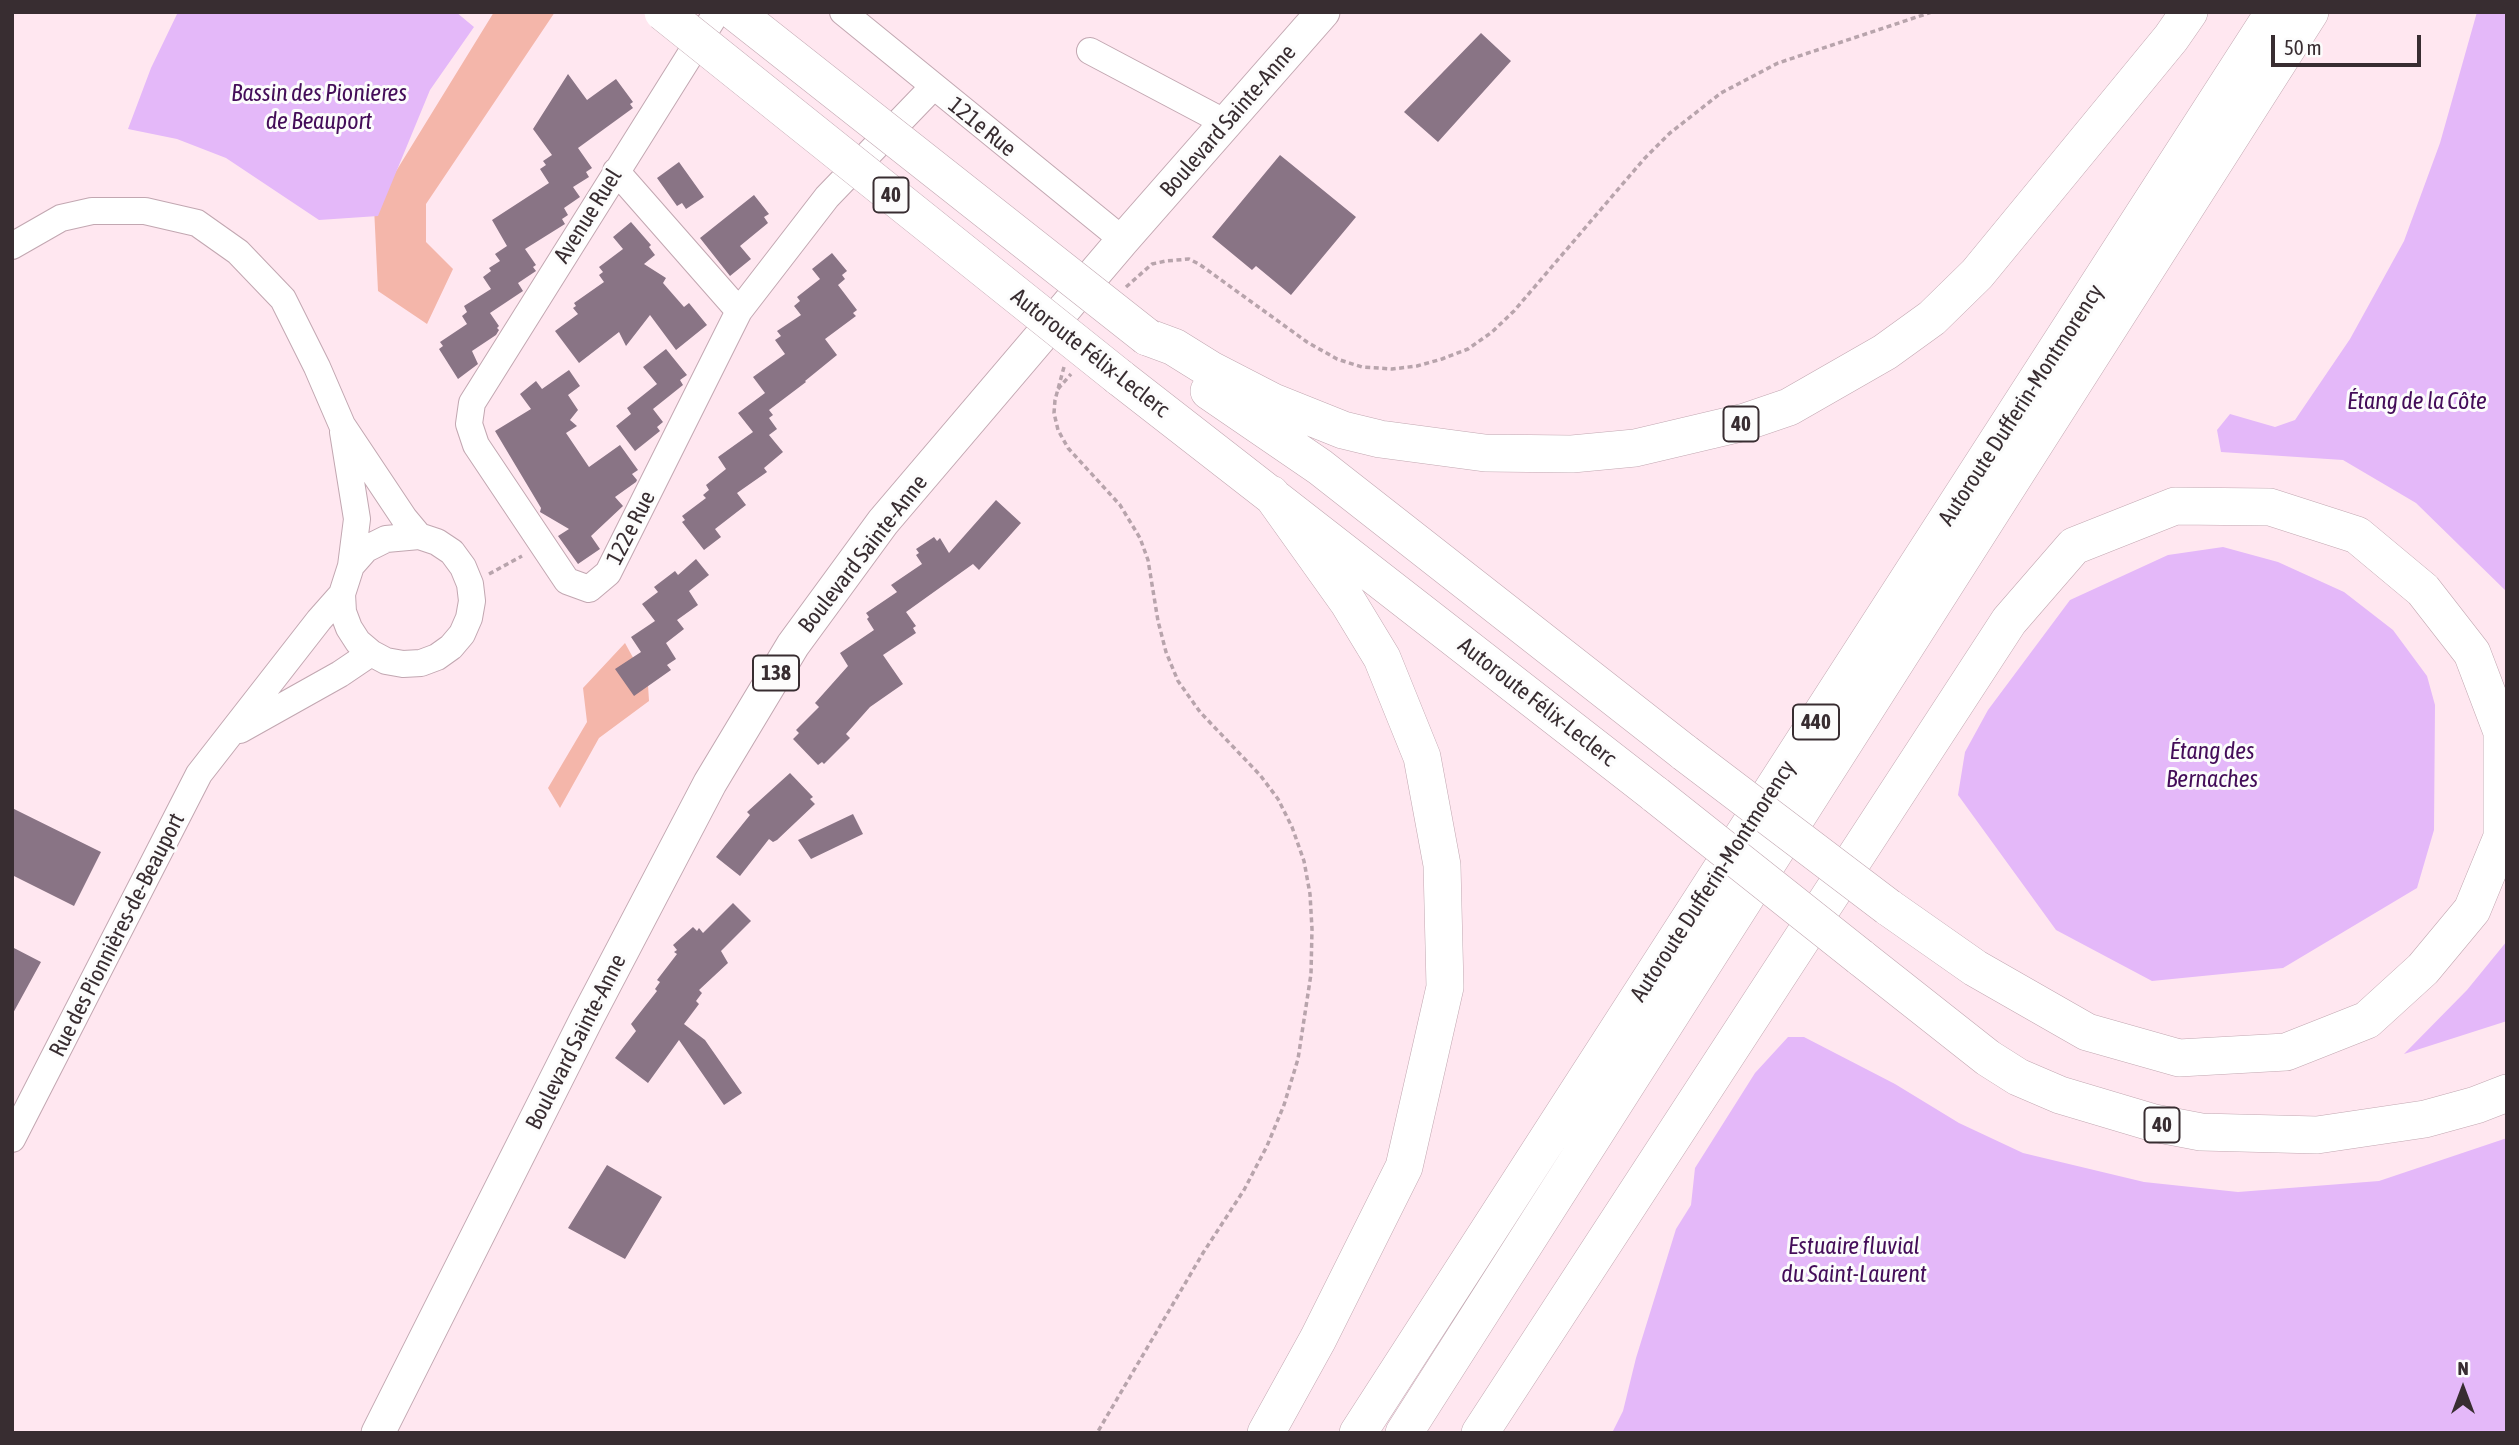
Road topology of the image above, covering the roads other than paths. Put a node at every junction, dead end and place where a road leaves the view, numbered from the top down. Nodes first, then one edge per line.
1 (663, 12) edge
2 (717, 12) edge
3 (735, 12) edge
4 (843, 12) edge
5 (1322, 12) edge
6 (2189, 12) edge
7 (2274, 12) edge
8 (2310, 12) edge
9 (1090, 51) dead end
10 (933, 87) junction
11 (1226, 123) junction
12 (616, 171) junction
13 (1123, 240) junction
14 (12, 246) edge
15 (739, 311) junction
16 (1147, 337) junction
17 (469, 424) joint
18 (342, 425) junction
19 (1271, 495) junction
20 (419, 536) junction
21 (351, 566) junction
22 (342, 594) junction
23 (371, 653) junction
24 (230, 736) junction
25 (2507, 1093) edge
26 (12, 1139) edge
27 (378, 1433) edge
28 (1266, 1433) edge
29 (1357, 1433) edge
30 (1404, 1433) edge
31 (1480, 1433) edge

1 - 19 highway, Autoroute Félix-Leclerc / 40, bridge
2 - 12 street, Avenue Ruel
3 - 16 highway, Autoroute Félix-Leclerc / 40, bridge
4 - 10 street, 121e Rue
5 - 11 main road, Boulevard Sainte-Anne / 138
6 - 16 highway, 40
7 - 29 highway, Autoroute Dufferin-Montmorency / 440
8 - 30 highway, Autoroute Dufferin-Montmorency / 440
9 - 11 street
10 - 13 street, 121e Rue
10 - 15 street, 122e Rue
11 - 13 main road, Boulevard Sainte-Anne / 138
12 - 15 street
12 - 17 street, Avenue Ruel
13 - 27 main road, Boulevard Sainte-Anne / 138
14 - 18 street, Rue des Pionnières-de-Beauport
15 - 17 street, 122e Rue
16 - 31 highway, bridge
18 - 20 street, Rue des Pionnières-de-Beauport
18 - 21 street, Rue des Pionnières-de-Beauport
19 - 25 highway, Autoroute Félix-Leclerc / 40, bridge
19 - 28 highway
20 - 21 street
20 - 23 street, Rue des Pionnières-de-Beauport
21 - 22 street, Rue des Pionnières-de-Beauport
22 - 23 street, Rue des Pionnières-de-Beauport
22 - 24 street, Rue des Pionnières-de-Beauport
23 - 24 street, Rue des Pionnières-de-Beauport
24 - 26 street, Rue des Pionnières-de-Beauport

